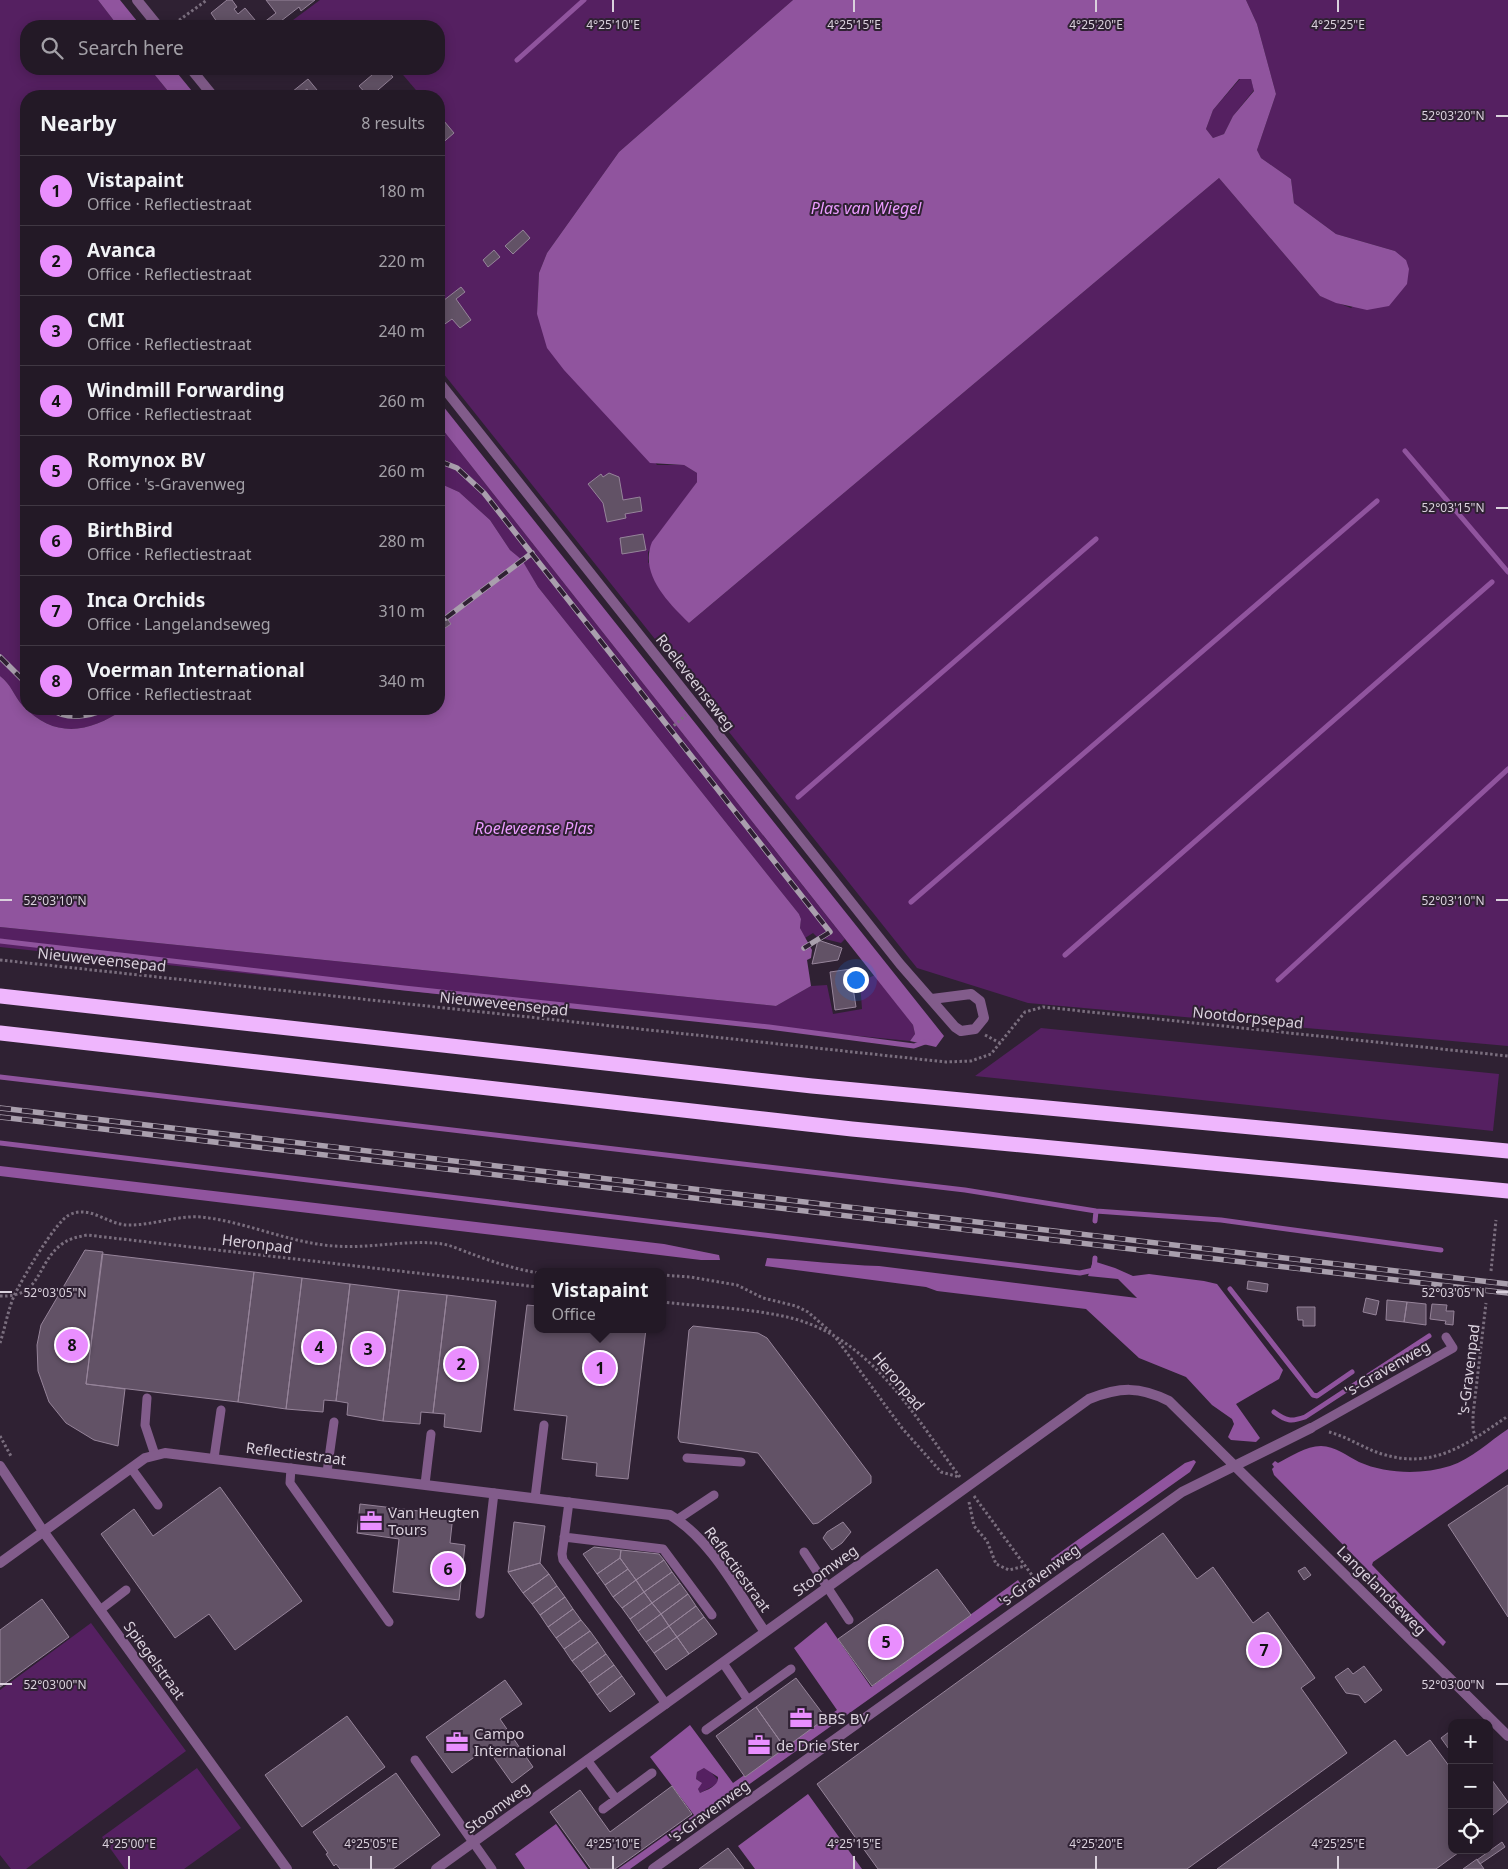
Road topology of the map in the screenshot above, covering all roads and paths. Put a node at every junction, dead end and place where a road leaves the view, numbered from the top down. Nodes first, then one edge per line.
1 (137, 0) edge
2 (207, 0) edge
3 (153, 20) edge
4 (179, 20) edge
5 (196, 75) edge
6 (208, 90) edge
7 (445, 390) edge
8 (682, 719) dead end
9 (671, 728) dead end
10 (0, 960) edge
11 (0, 996) edge
12 (932, 999) junction
13 (0, 1033) edge
14 (1000, 1043) joint
15 (1508, 1056) edge
16 (1508, 1151) edge
17 (1508, 1191) edge
18 (1496, 1220) dead end
19 (1490, 1271) dead end
20 (534, 1272) edge
21 (666, 1275) edge
22 (534, 1287) edge
23 (0, 1296) edge
24 (14, 1297) junction
25 (666, 1302) edge
26 (1486, 1304) dead end
27 (835, 1336) junction
28 (1446, 1337) dead end
29 (0, 1343) edge
30 (147, 1398) dead end
31 (221, 1410) dead end
32 (1508, 1416) edge
33 (334, 1422) dead end
34 (544, 1425) dead end
35 (1311, 1428) junction
36 (431, 1434) dead end
37 (1476, 1438) junction
38 (155, 1455) junction
39 (214, 1458) junction
40 (687, 1458) dead end
41 (741, 1462) dead end
42 (1235, 1465) junction
43 (0, 1466) edge
44 (131, 1468) junction
45 (291, 1468) junction
46 (328, 1472) junction
47 (964, 1482) junction
48 (425, 1484) junction
49 (494, 1493) junction
50 (714, 1495) dead end
51 (535, 1498) junction
52 (569, 1502) junction
53 (158, 1505) dead end
54 (678, 1519) junction
55 (43, 1531) junction
56 (564, 1537) junction
57 (804, 1552) dead end
58 (0, 1563) edge
59 (1025, 1566) junction
60 (827, 1588) junction
61 (126, 1590) dead end
62 (1043, 1591) junction
63 (100, 1610) junction
64 (480, 1614) dead end
65 (712, 1615) dead end
66 (849, 1620) dead end
67 (388, 1622) dead end
68 (766, 1632) junction
69 (722, 1663) junction
70 (791, 1669) dead end
71 (748, 1700) junction
72 (666, 1704) junction
73 (706, 1730) dead end
74 (1508, 1736) edge
75 (415, 1760) dead end
76 (587, 1760) junction
77 (652, 1773) dead end
78 (616, 1800) junction
79 (603, 1809) dead end
80 (473, 1843) junction
81 (287, 1869) edge
82 (436, 1869) edge
83 (492, 1869) edge
84 (653, 1869) edge

1 - 3 street
2 - 4 path
5 - 6 street
7 - 12 street, Roeleveenseweg
8 - 9 path
10 - 14 path, Nieuweveensepad
11 - 16 highway
12 - 12 street, Roeleveenseweg
13 - 17 highway
14 - 15 path, Nootdorpsepad
18 - 19 path
20 - 24 path
21 - 27 path
22 - 24 path, Heronpad
23 - 24 path
24 - 29 path
25 - 27 path, Heronpad
26 - 37 path, 's-Gravenpad
27 - 47 path, Heronpad
27 - 47 path
28 - 35 lane, 's-Gravenweg
30 - 38 lane
31 - 39 lane
32 - 37 path, 's-Gravenpad
33 - 46 lane
34 - 51 lane
35 - 37 path, 's-Gravenpad
35 - 42 street, 's-Gravenweg
36 - 48 lane
38 - 39 street, Reflectiestraat
38 - 44 street, Reflectiestraat
39 - 45 street, Reflectiestraat
40 - 41 lane
42 - 47 street, Stoomweg
42 - 62 street, 's-Gravenweg
42 - 74 street, Langelandseweg
43 - 55 street, Spiegelstraat
44 - 53 lane
44 - 55 street, Reflectiestraat
45 - 46 street, Reflectiestraat
45 - 67 lane
46 - 48 street, Reflectiestraat
47 - 59 path, Heronpad
47 - 59 path
47 - 60 street, Stoomweg
48 - 49 street, Reflectiestraat
49 - 51 street, Reflectiestraat
49 - 64 lane
50 - 54 lane
51 - 52 street, Reflectiestraat
52 - 54 street, Reflectiestraat
52 - 56 lane
54 - 68 street, Reflectiestraat
55 - 58 street, Reflectiestraat
55 - 63 street, Spiegelstraat
56 - 65 lane
56 - 72 lane
57 - 60 lane
59 - 62 path, Heronpad
60 - 66 lane
60 - 68 street, Stoomweg
61 - 63 lane
62 - 84 street, 's-Gravenweg
63 - 81 street, Spiegelstraat
68 - 69 street, Stoomweg
69 - 71 lane
69 - 72 street, Stoomweg
70 - 71 lane
71 - 73 lane
72 - 76 street, Stoomweg
75 - 80 lane
76 - 78 lane
76 - 80 street, Stoomweg
77 - 78 lane
78 - 79 lane
80 - 82 street, Stoomweg
80 - 83 lane

